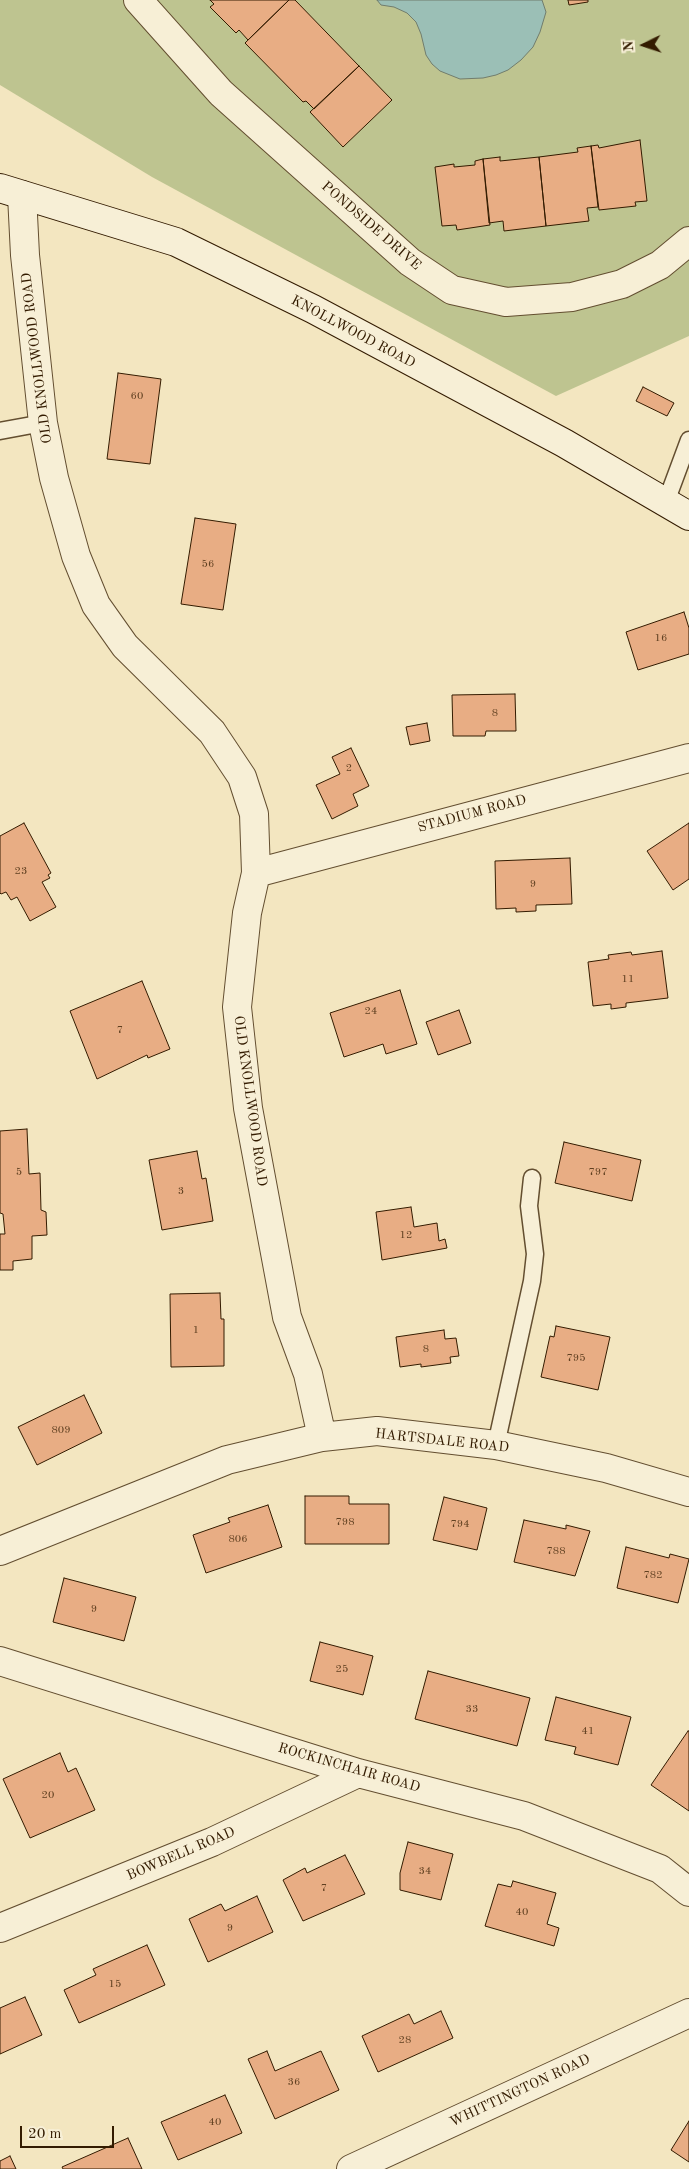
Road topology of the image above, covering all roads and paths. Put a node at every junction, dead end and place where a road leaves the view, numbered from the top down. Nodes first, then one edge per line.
1 (138, 0) edge
2 (11, 192) edge
3 (689, 241) edge
4 (43, 423) junction
5 (0, 431) edge
6 (689, 440) edge
7 (666, 502) junction
8 (689, 516) edge
9 (689, 758) edge
10 (256, 873) junction
11 (532, 1178) dead end
12 (322, 1437) junction
13 (496, 1445) junction
14 (689, 1492) edge
15 (0, 1551) edge
16 (0, 1660) edge
17 (358, 1773) junction
18 (689, 1892) edge
19 (0, 1928) edge
20 (689, 2013) edge
21 (351, 2169) edge

1 - 3 street, PONDSIDE DRIVE
2 - 4 street, OLD KNOLLWOOD ROAD
2 - 7 street, KNOLLWOOD ROAD
4 - 5 lane
4 - 10 street, OLD KNOLLWOOD ROAD
6 - 7 lane
7 - 8 street, KNOLLWOOD ROAD
9 - 10 street, STADIUM ROAD
10 - 12 street, OLD KNOLLWOOD ROAD
11 - 13 lane
12 - 13 street, HARTSDALE ROAD
12 - 15 street, HARTSDALE ROAD
13 - 14 street, HARTSDALE ROAD
16 - 17 street, ROCKINCHAIR ROAD
17 - 18 street, ROCKINCHAIR ROAD
17 - 19 street, BOWBELL ROAD
20 - 21 street, WHITTINGTON ROAD

